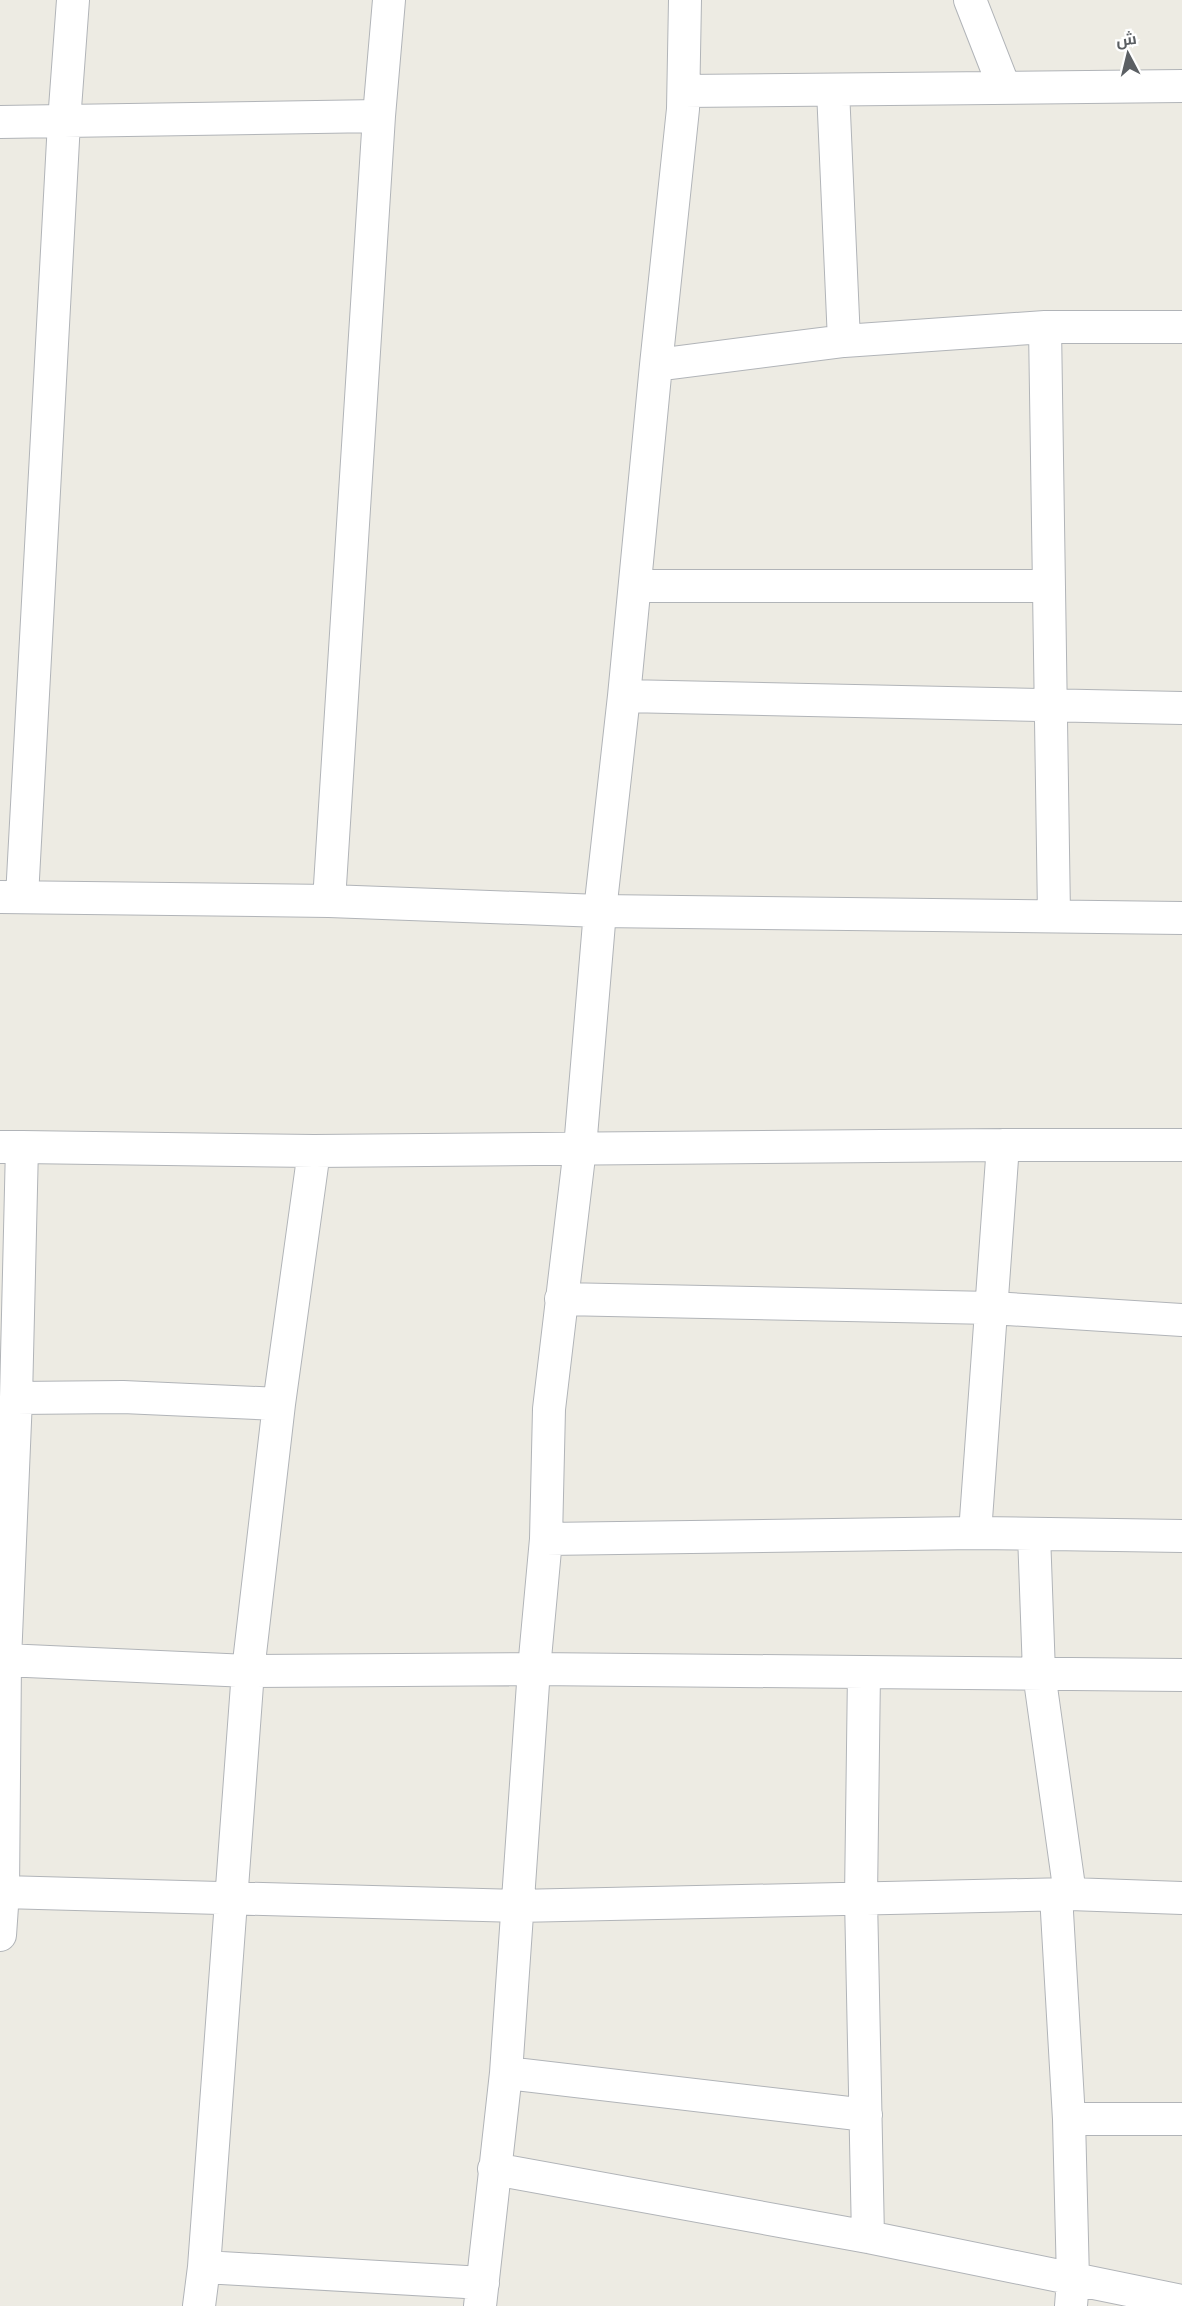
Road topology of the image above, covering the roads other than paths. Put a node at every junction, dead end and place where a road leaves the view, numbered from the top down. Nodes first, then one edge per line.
1 (73, 0) edge
2 (389, 0) edge
3 (685, 0) edge
4 (970, 0) edge
5 (1182, 86) edge
6 (1004, 87) junction
7 (833, 90) junction
8 (684, 91) junction
9 (379, 116) junction
10 (0, 122) edge
11 (64, 122) junction
12 (1045, 327) junction
13 (1182, 327) edge
14 (844, 341) junction
15 (656, 365) junction
16 (635, 585) junction
17 (1049, 585) junction
18 (624, 696) junction
19 (1051, 705) junction
20 (1182, 708) edge
21 (11, 897) edge
22 (329, 902) junction
23 (600, 911) junction
24 (1054, 915) junction
25 (1182, 918) edge
26 (1003, 1145) junction
27 (1182, 1145) edge
28 (11, 1147) edge
29 (580, 1148) junction
30 (314, 1151) junction
31 (561, 1299) junction
32 (992, 1308) junction
33 (1182, 1320) edge
34 (8, 1346) edge
35 (16, 1398) junction
36 (279, 1404) junction
37 (975, 1533) junction
38 (1034, 1534) junction
39 (1182, 1536) edge
40 (546, 1539) junction
41 (5, 1660) junction
42 (534, 1669) junction
43 (248, 1671) junction
44 (864, 1672) junction
45 (1039, 1673) junction
46 (1182, 1675) edge
47 (2, 1842) edge
48 (3, 1892) junction
49 (1063, 1894) junction
50 (861, 1898) junction
51 (233, 1899) junction
52 (1182, 1899) edge
53 (516, 1906) junction
54 (0, 1935) edge
55 (506, 2073) junction
56 (866, 2115) junction
57 (1069, 2119) junction
58 (1182, 2119) edge
59 (494, 2169) junction
60 (868, 2237) junction
61 (204, 2267) junction
62 (1072, 2293) edge
63 (481, 2294) edge
64 (1182, 2301) edge
65 (199, 2306) edge

1 - 11 street
2 - 9 street
3 - 8 street
4 - 6 street
5 - 6 street
6 - 7 street
7 - 8 street
7 - 14 street
8 - 15 street
9 - 11 street
9 - 22 street
10 - 11 street
11 - 21 street
12 - 13 street
12 - 14 street
12 - 17 street
14 - 15 street
15 - 16 street
16 - 17 street
16 - 18 street
17 - 19 street
18 - 19 street
18 - 23 street
19 - 20 street
19 - 24 street
21 - 22 street
22 - 23 street
23 - 24 street
23 - 29 street
24 - 25 street
26 - 27 street
26 - 29 street
26 - 32 street
28 - 30 street
28 - 34 street
29 - 30 street
29 - 31 street
30 - 36 street
31 - 32 street
31 - 40 street
32 - 33 street
32 - 37 street
34 - 35 street
35 - 36 street
35 - 41 street
36 - 43 street
37 - 38 street
37 - 40 street
38 - 39 street
38 - 45 street
40 - 42 street
41 - 43 street
41 - 47 street
42 - 43 street
42 - 44 street
42 - 53 street
43 - 51 street
44 - 45 street
44 - 50 street
45 - 46 street
45 - 49 street
47 - 48 street
48 - 51 street
48 - 54 street
49 - 50 street
49 - 52 street
49 - 57 street
50 - 53 street
50 - 56 street
51 - 53 street
51 - 61 street
53 - 55 street
55 - 56 street
55 - 59 street
56 - 60 street
57 - 58 street
57 - 62 street
59 - 60 street
59 - 63 street
60 - 62 street
61 - 63 street
61 - 65 street
62 - 64 street

